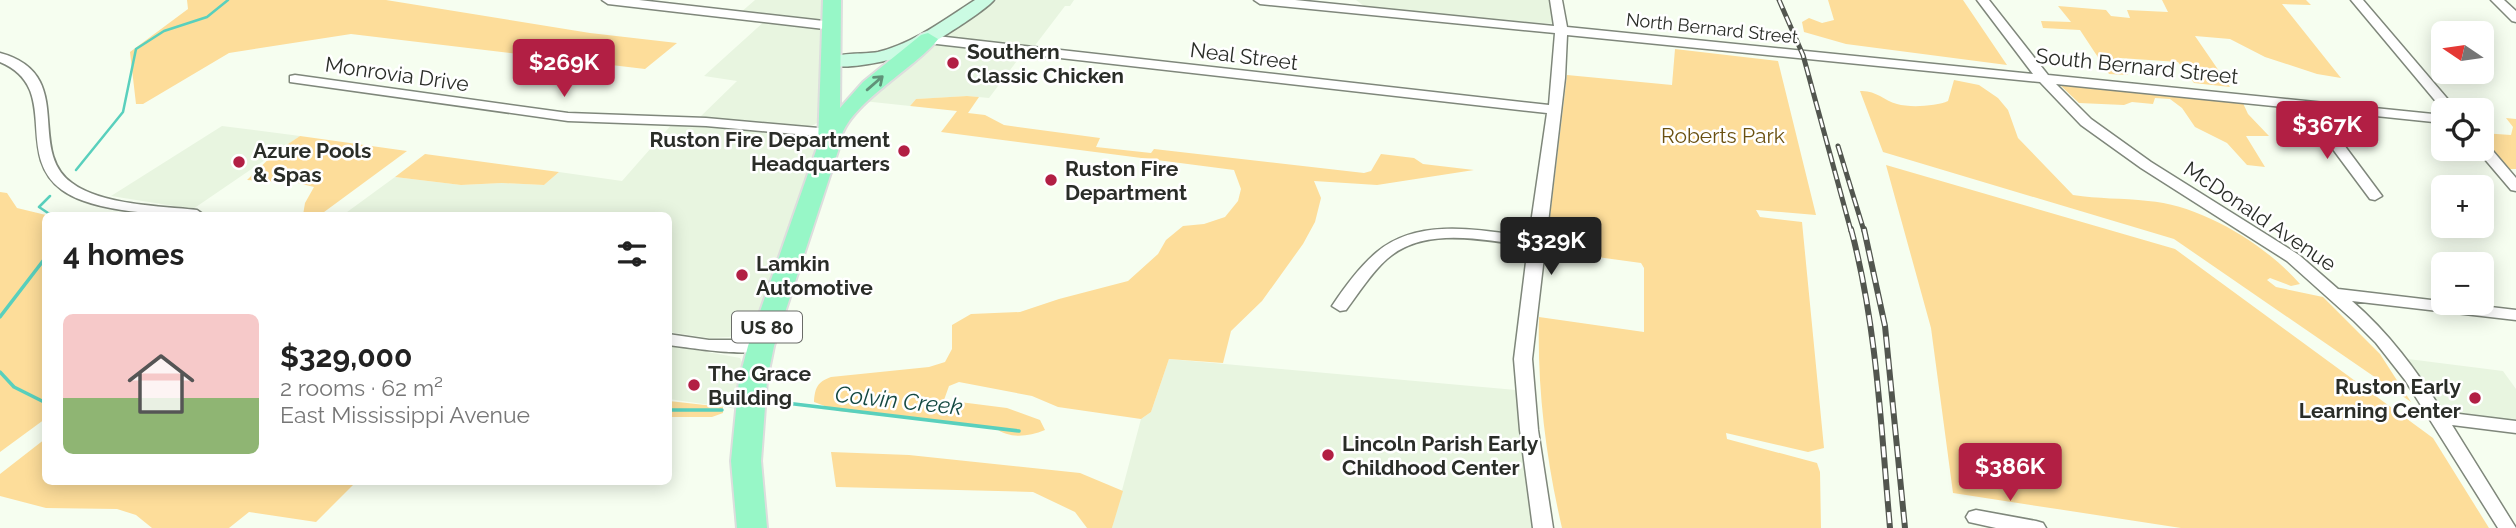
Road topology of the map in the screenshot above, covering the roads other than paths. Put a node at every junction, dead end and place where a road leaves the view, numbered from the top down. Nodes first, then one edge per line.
1 (608, 0) edge
2 (832, 0) edge
3 (986, 0) edge
4 (1260, 0) edge
5 (1556, 0) edge
6 (1983, 0) edge
7 (2357, 0) edge
8 (2497, 0) edge
9 (1348, 4) edge
10 (2516, 18) edge
11 (833, 26) junction
12 (1561, 29) junction
13 (928, 39) junction
14 (0, 57) edge
15 (1868, 61) joint
16 (833, 62) junction
17 (2043, 78) junction
18 (295, 79) dead end
19 (2440, 98) edge
20 (2306, 104) junction
21 (1555, 110) junction
22 (2431, 118) edge
23 (830, 133) junction
24 (2494, 161) edge
25 (2516, 187) edge
26 (2375, 197) dead end
27 (180, 212) edge
28 (1536, 243) junction
29 (2336, 294) junction
30 (1340, 306) dead end
31 (2516, 315) edge
32 (672, 340) edge
33 (761, 346) junction
34 (2437, 417) junction
35 (2516, 427) edge
36 (1976, 517) dead end
37 (752, 528) edge
38 (1543, 528) edge
39 (2036, 528) edge
40 (2508, 528) edge

1 - 11 street
2 - 11 main road
3 - 13 main road
4 - 9 street, North Bernard Street
5 - 12 street
6 - 17 street, McDonald Avenue
7 - 19 street
8 - 10 street
9 - 12 street, North Bernard Street
11 - 16 main road
12 - 15 street, North Bernard Street
12 - 21 street
13 - 16 main road
13 - 21 street, Neal Street
23 -> 13 main road
14 - 27 street
15 - 17 street, South Bernard Street
16 - 23 main road, US 80
17 - 20 street, South Bernard Street
17 - 29 street, McDonald Avenue
18 - 23 street, Monrovia Drive
20 - 22 street, South Bernard Street
20 - 26 street
21 - 28 street
23 - 33 main road, US 80
24 - 25 street
28 - 30 street
28 - 38 street
29 - 31 street
29 - 34 street, McDonald Avenue
32 - 33 street
33 - 37 main road, US 80
34 - 35 street
34 - 40 street, McDonald Avenue
36 - 39 street

